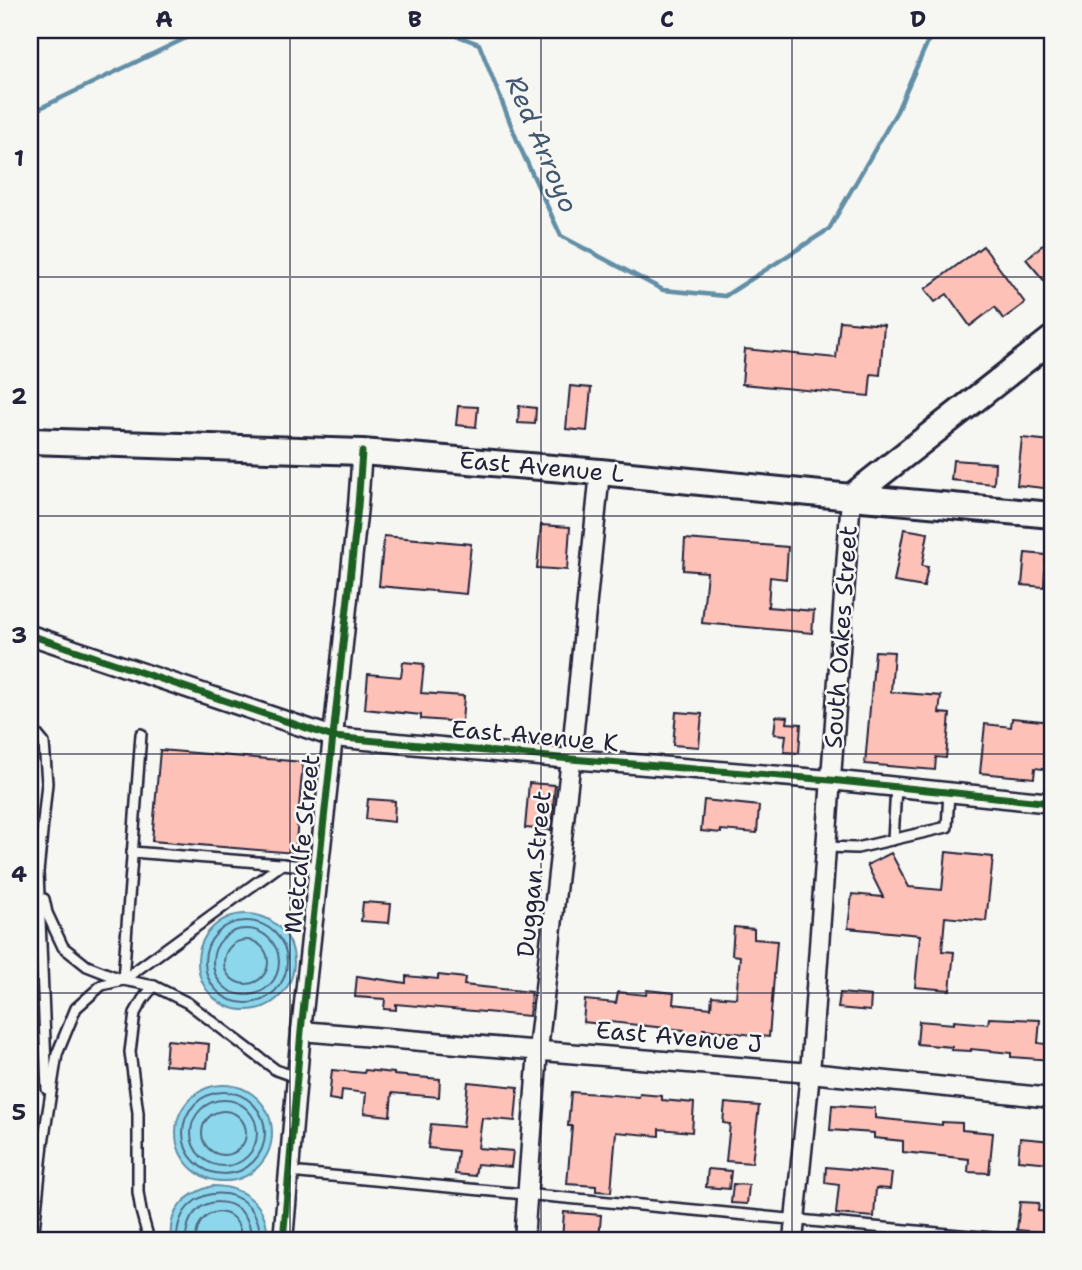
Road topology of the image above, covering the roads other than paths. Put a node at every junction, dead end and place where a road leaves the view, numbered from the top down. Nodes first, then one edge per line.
1 (1052, 339) edge
2 (30, 441) edge
3 (362, 452) junction
4 (600, 472) junction
5 (851, 497) junction
6 (1052, 515) edge
7 (30, 635) edge
8 (30, 726) edge
9 (141, 734) dead end
10 (333, 737) junction
11 (571, 759) junction
12 (831, 780) junction
13 (896, 787) junction
14 (949, 792) junction
15 (1052, 803) edge
16 (893, 840) junction
17 (826, 847) junction
18 (132, 852) junction
19 (30, 862) edge
20 (282, 864) junction
21 (319, 867) junction
22 (39, 878) junction
23 (123, 980) junction
24 (154, 986) junction
25 (301, 1031) junction
26 (538, 1050) junction
27 (810, 1073) junction
28 (297, 1076) junction
29 (1052, 1098) edge
30 (48, 1112) junction
31 (289, 1172) junction
32 (527, 1194) junction
33 (795, 1219) junction
34 (33, 1240) edge
35 (149, 1240) edge
36 (283, 1240) edge
37 (524, 1240) edge
38 (793, 1240) edge
39 (1013, 1240) edge

1 - 5 main road, South Oakes Street
2 - 3 main road, East Avenue L
3 - 4 main road, East Avenue L
3 - 10 street, Metcalfe Street
4 - 5 main road, East Avenue L
4 - 11 street, Duggan Street
5 - 6 main road, East Avenue L
5 - 12 street, South Oakes Street
7 - 10 street, East Avenue K
8 - 22 lane
9 - 18 lane
10 - 11 street, East Avenue K
10 - 21 street, Metcalfe Street
11 - 12 street, East Avenue K
11 - 26 street, Duggan Street
12 - 13 street, East Avenue K
12 - 17 street, South Oakes Street
13 - 14 street, East Avenue K
13 - 16 lane
14 - 15 street, East Avenue K
14 - 16 lane
16 - 17 lane
17 - 27 street, South Oakes Street
18 - 20 lane
18 - 23 lane
19 - 22 lane
20 - 21 lane
20 - 23 lane
21 - 25 street, Metcalfe Street
22 - 23 lane
22 - 30 lane
23 - 24 lane
23 - 30 lane
24 - 28 lane
24 - 35 lane
25 - 26 street, East Avenue J
25 - 28 street, Metcalfe Street
26 - 27 street, East Avenue J
26 - 32 street, Duggan Street
27 - 29 street, East Avenue J
27 - 33 street, South Oakes Street
28 - 31 street, Metcalfe Street
30 - 34 lane
31 - 32 lane
31 - 36 street, Metcalfe Street
32 - 33 lane
32 - 37 street, Duggan Street
33 - 38 street, South Oakes Street
33 - 39 lane

